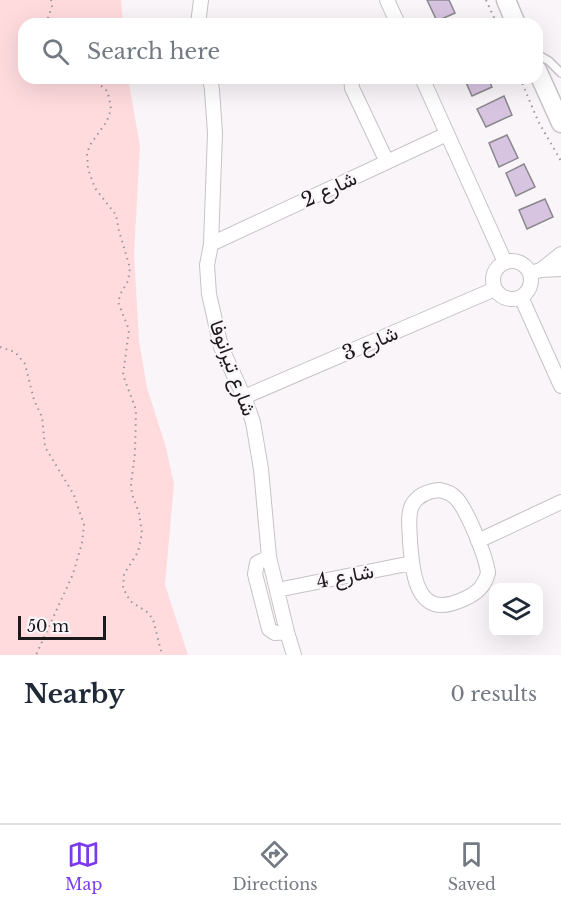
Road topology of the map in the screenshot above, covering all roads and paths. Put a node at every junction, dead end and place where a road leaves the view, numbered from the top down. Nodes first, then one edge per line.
1 (51, 0) edge
2 (201, 0) edge
3 (387, 0) edge
4 (486, 0) edge
5 (506, 0) edge
6 (48, 18) edge
7 (199, 18) edge
8 (395, 18) edge
9 (494, 18) edge
10 (514, 18) edge
11 (543, 58) edge
12 (561, 72) edge
13 (543, 83) edge
14 (99, 84) edge
15 (211, 84) edge
16 (352, 84) edge
17 (425, 84) edge
18 (523, 84) edge
19 (561, 123) edge
20 (447, 134) junction
21 (561, 161) edge
22 (387, 162) junction
23 (211, 244) junction
24 (561, 247) edge
25 (561, 254) edge
26 (505, 262) junction
27 (539, 269) junction
28 (561, 269) edge
29 (495, 289) junction
30 (521, 297) junction
31 (0, 346) edge
32 (561, 386) edge
33 (244, 397) junction
34 (561, 502) edge
35 (478, 541) junction
36 (269, 557) junction
37 (412, 563) junction
38 (277, 590) junction
39 (286, 632) junction
40 (36, 655) edge
41 (162, 655) edge
42 (294, 655) edge

1 - 6 path
2 - 7 street
3 - 8 street
4 - 9 path
5 - 10 main road
11 - 12 lane
13 - 19 main road
14 - 41 path
15 - 23 street, شارع تيرانوفا
16 - 22 street
17 - 20 street
18 - 21 path
20 - 22 street, شارع 2
20 - 26 street
22 - 23 street, شارع 2
23 - 33 street, شارع تيرانوفا
24 - 27 street
25 - 27 street
26 - 27 street
26 - 29 street
27 - 28 street
27 - 30 street
29 - 30 street
29 - 33 street, شارع 3
30 - 32 street
31 - 40 path
33 - 36 street, شارع تيرانوفا
34 - 35 street
35 - 37 street
35 - 37 street
36 - 38 street, شارع تيرانوفا
36 - 39 street
37 - 38 street, شارع 4
38 - 39 street, شارع تيرانوفا
39 - 42 street, شارع تيرانوفا

